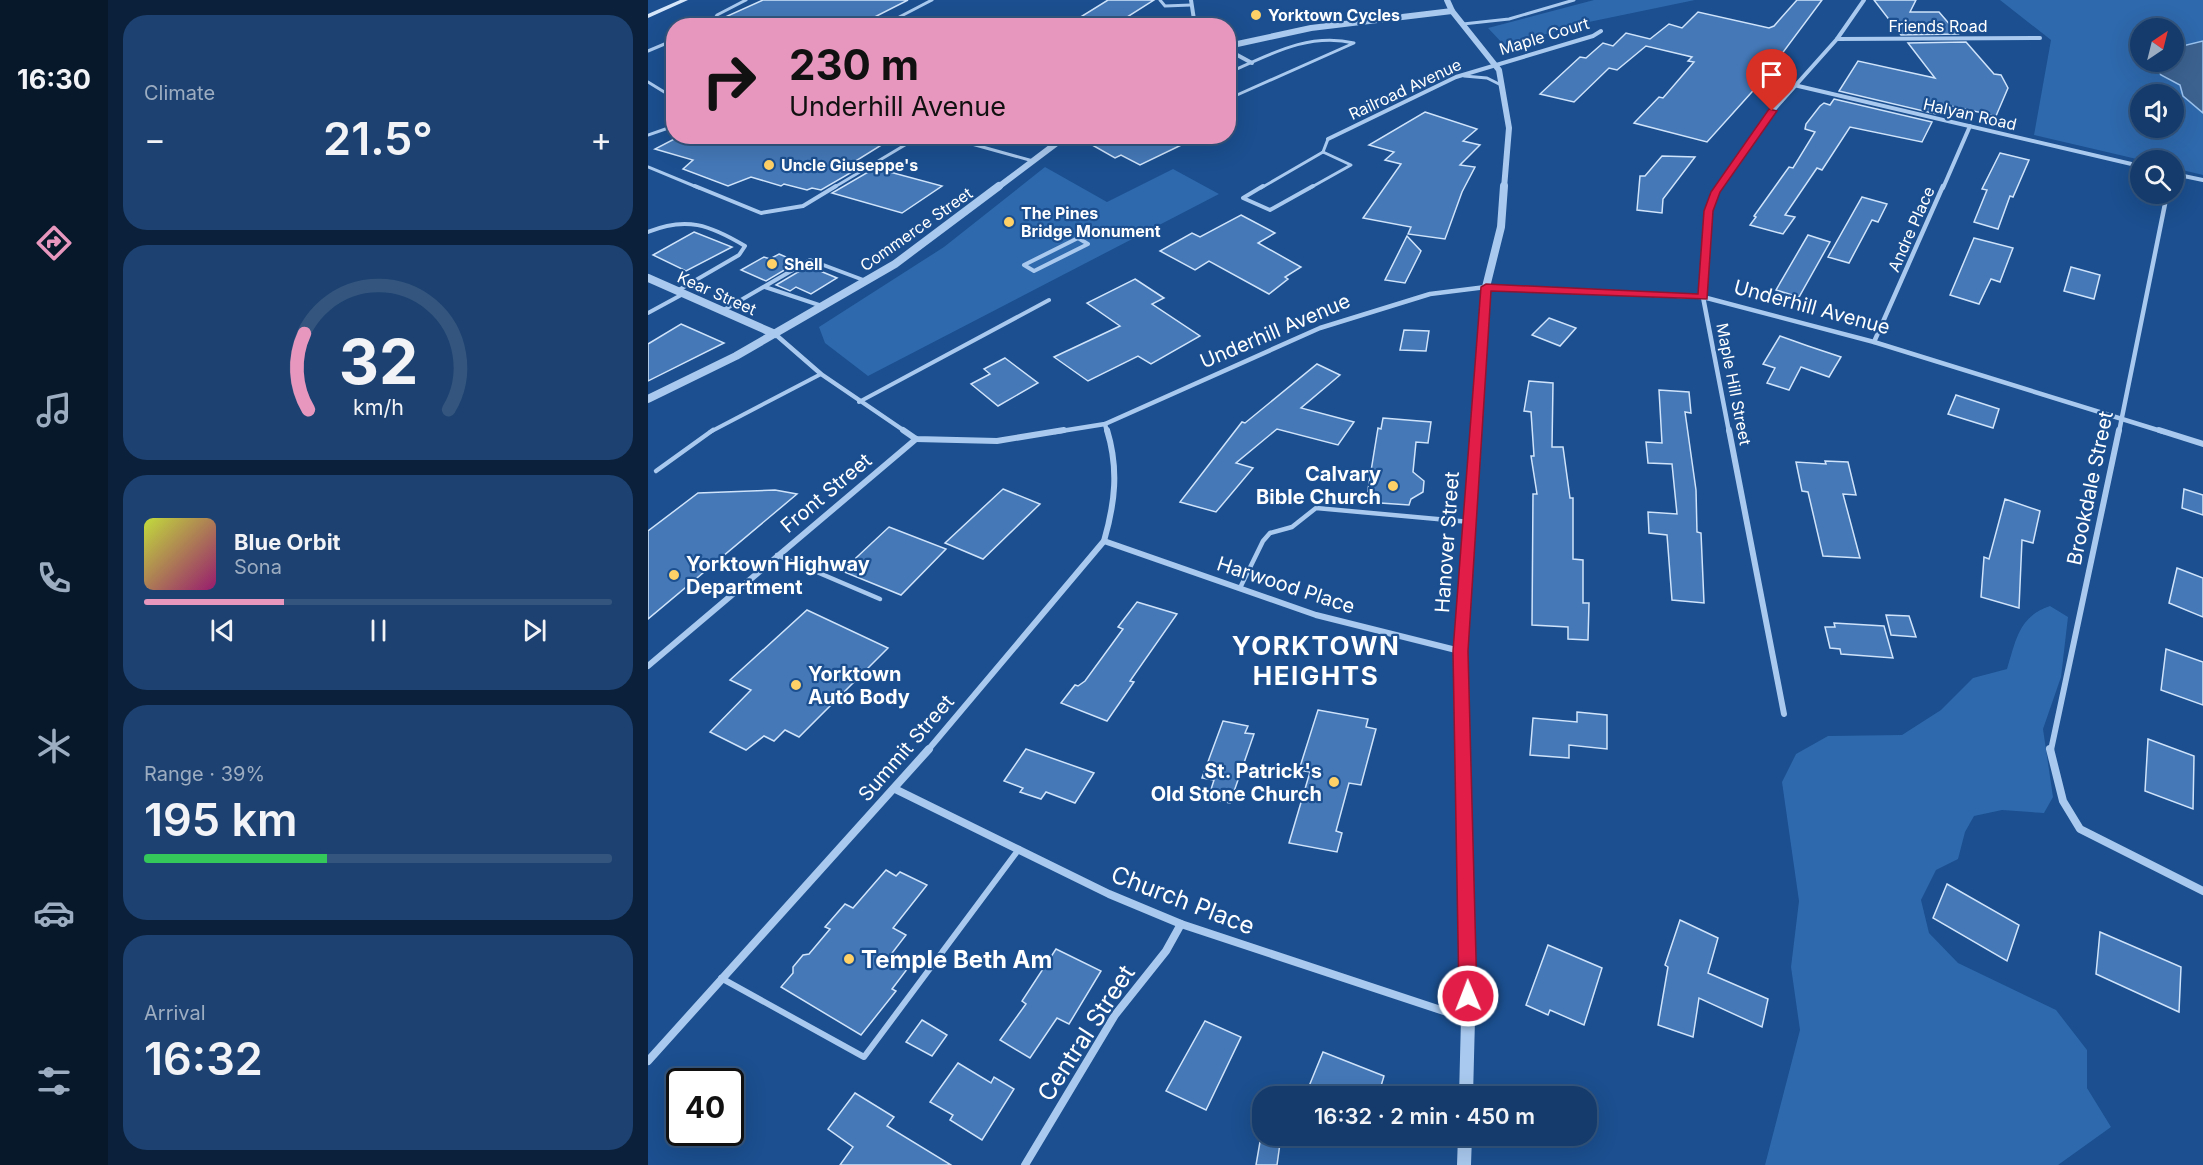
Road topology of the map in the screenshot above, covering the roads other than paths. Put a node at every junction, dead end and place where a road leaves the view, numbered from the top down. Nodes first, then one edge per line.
1 (685, 0) edge
2 (746, 0) edge
3 (932, 0) edge
4 (1160, 0) edge
5 (1447, 0) edge
6 (1574, 0) edge
7 (1864, 0) edge
8 (1191, 2) edge
9 (1452, 11) junction
10 (648, 16) edge
11 (715, 18) edge
12 (896, 18) edge
13 (1194, 18) edge
14 (1463, 24) junction
15 (1601, 31) dead end
16 (1837, 39) junction
17 (2040, 39) dead end
18 (666, 43) edge
19 (1236, 46) edge
20 (648, 51) edge
21 (1236, 53) edge
22 (1252, 63) junction
23 (1493, 64) junction
24 (1236, 70) edge
25 (1458, 76) junction
26 (648, 82) edge
27 (1501, 85) junction
28 (1794, 85) junction
29 (666, 93) edge
30 (1236, 95) edge
31 (1970, 126) junction
32 (666, 129) edge
33 (648, 135) edge
34 (1328, 139) joint
35 (907, 144) edge
36 (972, 144) edge
37 (1055, 144) edge
38 (1323, 152) junction
39 (1033, 161) junction
40 (2130, 164) edge
41 (648, 167) edge
42 (2184, 176) edge
43 (2203, 180) edge
44 (2166, 204) edge
45 (648, 232) edge
46 (1078, 238) joint
47 (649, 280) edge
48 (866, 281) junction
49 (765, 287) junction
50 (1486, 287) junction
51 (680, 293) junction
52 (1703, 297) junction
53 (1049, 300) dead end
54 (822, 306) junction
55 (722, 311) junction
56 (648, 313) edge
57 (775, 334) junction
58 (1874, 342) junction
59 (821, 374) junction
60 (648, 399) edge
61 (858, 402) junction
62 (2122, 418) junction
63 (1105, 424) junction
64 (916, 439) junction
65 (2203, 444) edge
66 (656, 471) dead end
67 (1470, 522) junction
68 (1104, 541) junction
69 (777, 555) junction
70 (1239, 588) junction
71 (880, 599) dead end
72 (1461, 651) junction
73 (648, 666) edge
74 (1784, 714) dead end
75 (894, 789) junction
76 (1019, 849) junction
77 (2203, 891) edge
78 (1181, 924) junction
79 (721, 978) junction
80 (1468, 1019) junction
81 (648, 1061) edge
82 (1466, 1086) edge
83 (1465, 1146) edge
84 (1025, 1165) edge
85 (1464, 1165) edge

1 - 10 main road
2 - 11 lane
3 - 12 lane
4 - 8 lane
5 - 9 street
6 - 14 lane
7 - 16 street, Maple Hill Street
8 - 13 street
9 - 14 street, Hanover Street
9 - 19 street
14 - 23 street, Hanover Street
15 - 23 street, Maple Court
16 - 17 street, Friends Road
16 - 28 street, Maple Hill Street
18 - 20 lane
21 - 22 street
22 - 24 lane
22 - 30 lane
23 - 25 street, Railroad Avenue
23 - 27 street, Hanover Street
25 - 27 lane
25 - 34 street, Railroad Avenue
26 - 29 lane
27 - 50 street, Hanover Street
28 - 31 street, Halyan Road
28 - 52 street, Maple Hill Street
31 - 40 street, Halyan Road
31 - 58 street, Andre Place
32 - 33 lane
34 - 38 lane
35 - 41 lane
36 - 39 lane
37 - 39 street, Commerce Street
38 - 38 lane
39 - 48 street, Commerce Street
42 - 43 street
44 - 62 street, Brookdale Street
45 - 51 lane
46 - 46 street
47 - 51 street, Kear Street
48 - 49 lane
48 - 54 street, Commerce Street
49 - 54 lane
49 - 55 lane
50 - 52 street, Underhill Avenue
50 - 63 street, Underhill Avenue
50 - 67 street, Hanover Street
51 - 55 street, Kear Street
51 - 56 lane
52 - 58 street, Underhill Avenue
52 - 74 street, Maple Hill Street
53 - 61 lane
54 - 57 street, Commerce Street
55 - 57 street, Kear Street
57 - 59 street, Underhill Avenue
57 - 60 street
58 - 62 street, Underhill Avenue
59 - 61 street, Underhill Avenue
59 - 66 lane
61 - 64 street, Underhill Avenue
62 - 65 street, Underhill Avenue
62 - 77 street, Brookdale Street
63 - 64 street, Underhill Avenue
63 - 68 street, Summit Street
64 - 69 street, Front Street
67 - 70 lane
67 - 72 street, Hanover Street
68 - 70 street, Harwood Place
68 - 75 street, Summit Street
69 - 71 lane
69 - 73 street, Front Street
70 - 72 street, Harwood Place
72 - 80 street, Hanover Street
75 - 76 street, Church Place
75 - 79 street, Summit Street
76 - 78 street, Church Place
76 - 79 lane
78 - 80 street, Church Place
78 - 84 street, Central Street
79 - 81 street, Summit Street
80 - 82 street, Hanover Street
83 - 85 street

